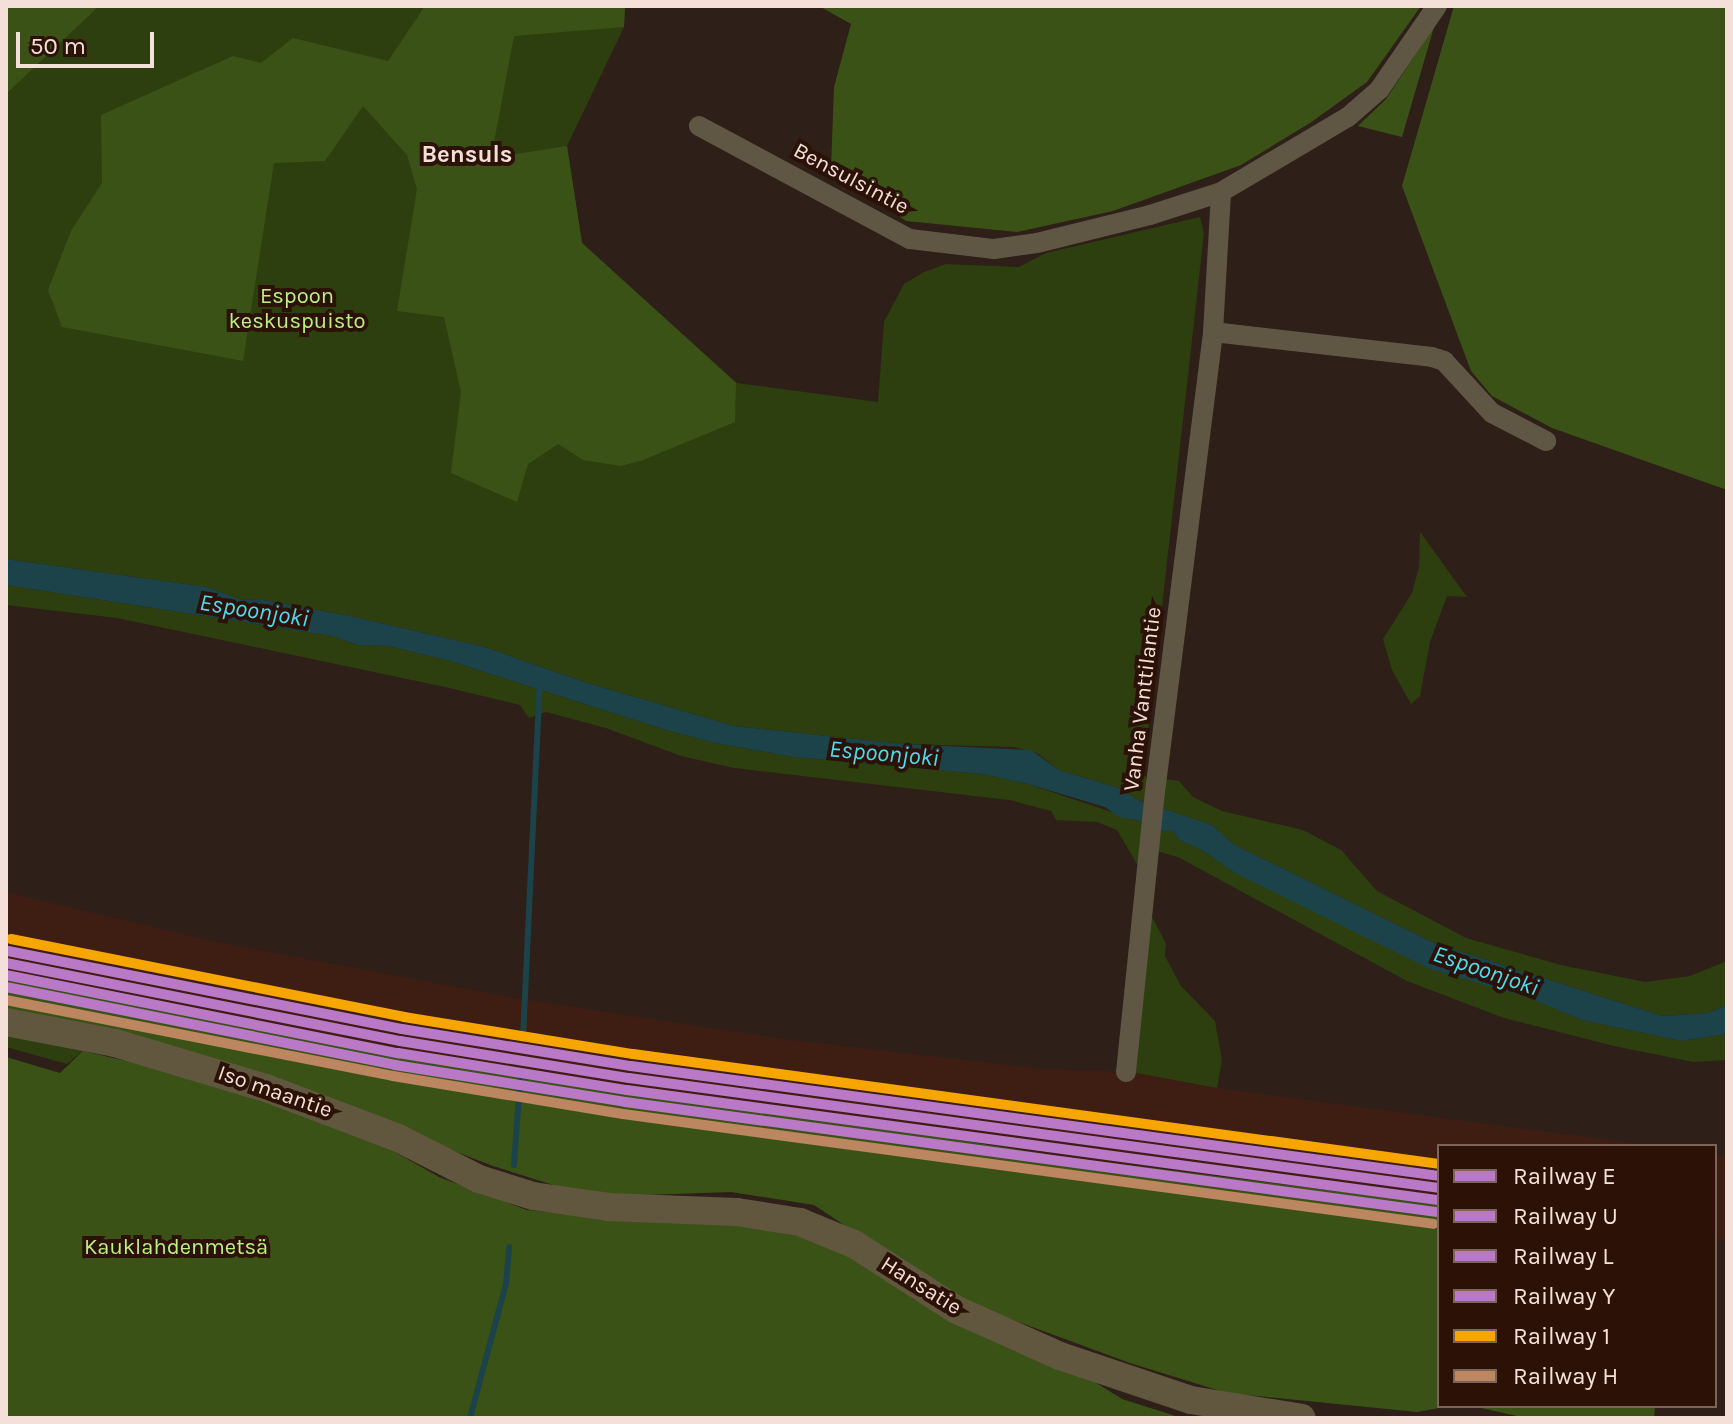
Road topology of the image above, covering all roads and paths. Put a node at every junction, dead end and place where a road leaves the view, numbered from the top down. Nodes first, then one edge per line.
1 (1437, 6) edge
2 (699, 126) dead end
3 (1221, 192) junction
4 (1213, 332) junction
5 (1546, 441) dead end
6 (6, 1022) edge
7 (1126, 1072) dead end
8 (533, 1196) joint
9 (1302, 1418) edge

1 - 3 street
2 - 3 street, Bensulsintie
3 - 4 street, Vanha Vanttilantie
4 - 5 street
4 - 7 street, Vanha Vanttilantie
6 - 8 main road, Iso maantie
8 - 9 main road, Hansatie

